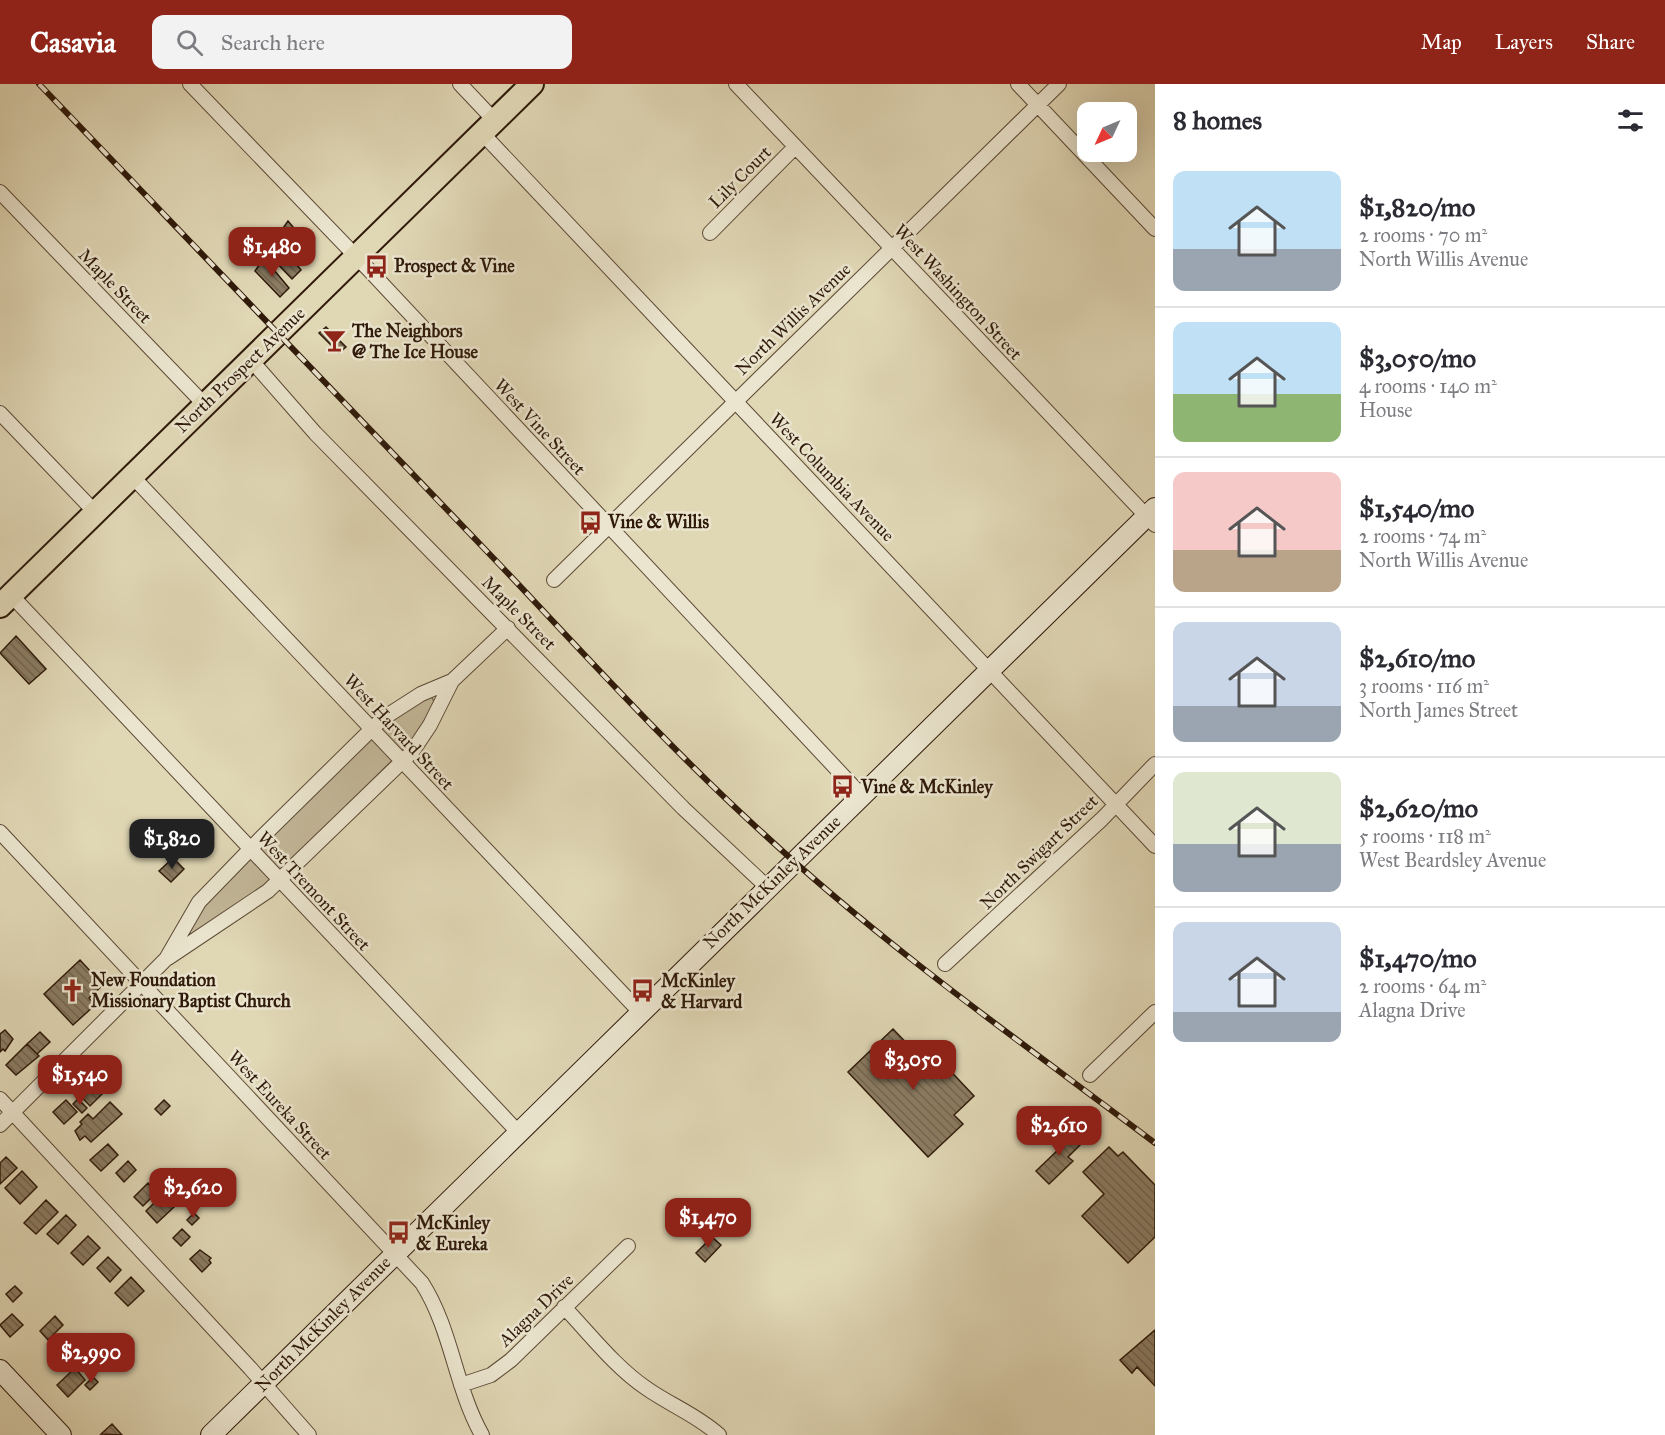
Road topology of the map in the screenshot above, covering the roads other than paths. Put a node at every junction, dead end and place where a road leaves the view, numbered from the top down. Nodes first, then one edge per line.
1 (190, 84) edge
2 (460, 84) edge
3 (532, 84) edge
4 (736, 84) edge
5 (1018, 84) edge
6 (1059, 84) edge
7 (1037, 105) junction
8 (489, 127) junction
9 (795, 147) junction
10 (0, 192) edge
11 (1155, 230) edge
12 (710, 233) dead end
13 (891, 248) junction
14 (355, 257) junction
15 (250, 360) junction
16 (735, 401) junction
17 (204, 405) junction
18 (0, 413) edge
19 (132, 476) junction
20 (96, 512) junction
21 (1152, 516) edge
22 (609, 526) junction
23 (555, 580) dead end
24 (5, 601) edge
25 (508, 628) junction
26 (989, 669) junction
27 (452, 681) junction
28 (372, 729) junction
29 (402, 761) junction
30 (1155, 765) edge
31 (862, 796) junction
32 (1115, 804) junction
33 (0, 832) edge
34 (1155, 846) edge
35 (250, 849) junction
36 (280, 881) junction
37 (767, 887) junction
38 (166, 959) junction
39 (945, 964) dead end
40 (142, 984) junction
41 (640, 1012) junction
42 (1155, 1012) edge
43 (1090, 1075) dead end
44 (0, 1099) edge
45 (13, 1113) junction
46 (0, 1125) edge
47 (518, 1132) junction
48 (628, 1246) dead end
49 (394, 1253) junction
50 (564, 1307) junction
51 (0, 1370) edge
52 (264, 1383) junction
53 (461, 1384) junction
54 (61, 1435) edge
55 (211, 1435) edge
56 (309, 1435) edge
57 (482, 1435) edge
58 (719, 1435) edge

1 - 14 street, West Vine Street
2 - 8 street, West Columbia Avenue
3 - 8 main road, North Prospect Avenue
4 - 9 street, West Washington Street
5 - 7 street
6 - 7 street, North Willis Avenue
7 - 11 street
7 - 13 street, North Willis Avenue
8 - 14 main road, North Prospect Avenue
8 - 16 street, West Columbia Avenue
9 - 12 street, Lily Court
9 - 13 street, West Washington Street
10 - 17 street, Maple Street
13 - 16 street, North Willis Avenue
13 - 21 street, West Washington Street
14 - 15 main road, North Prospect Avenue
14 - 22 street, West Vine Street
15 - 17 main road, North Prospect Avenue
15 - 25 street, Maple Street
16 - 22 street, North Willis Avenue
16 - 26 street, West Columbia Avenue
17 - 19 main road, North Prospect Avenue
18 - 20 street
19 - 20 main road, North Prospect Avenue
19 - 28 street, West Harvard Street
20 - 24 main road, North Prospect Avenue
21 - 26 street, North McKinley Avenue
22 - 23 street, North Willis Avenue
22 - 31 street, West Vine Street
24 - 35 street, West Tremont Street
25 - 27 street
25 - 37 street, Maple Street
26 - 31 street, North McKinley Avenue
26 - 32 street, West Columbia Avenue
27 - 28 street
27 - 29 street
28 - 29 street, West Harvard Street
28 - 35 street
29 - 36 street
29 - 41 street, West Harvard Street
30 - 32 street, North Swigart Street
31 - 37 street, North McKinley Avenue
32 - 34 street, West Columbia Avenue
32 - 39 street, North Swigart Street
33 - 40 street, West Eureka Street
35 - 36 street, West Tremont Street
35 - 38 street
36 - 38 street
36 - 47 street, West Tremont Street
37 - 41 street, North McKinley Avenue
38 - 40 street
40 - 45 street
40 - 49 street, West Eureka Street
41 - 47 street, North McKinley Avenue
42 - 43 street
44 - 45 street
45 - 46 street
45 - 52 street
47 - 49 street, North McKinley Avenue
48 - 50 street, Alagna Drive
49 - 52 street, North McKinley Avenue
49 - 53 street, West Eureka Street
50 - 53 street, Alagna Drive
50 - 58 street
51 - 54 street
52 - 55 street, North McKinley Avenue
52 - 56 street
53 - 57 street, West Eureka Street

